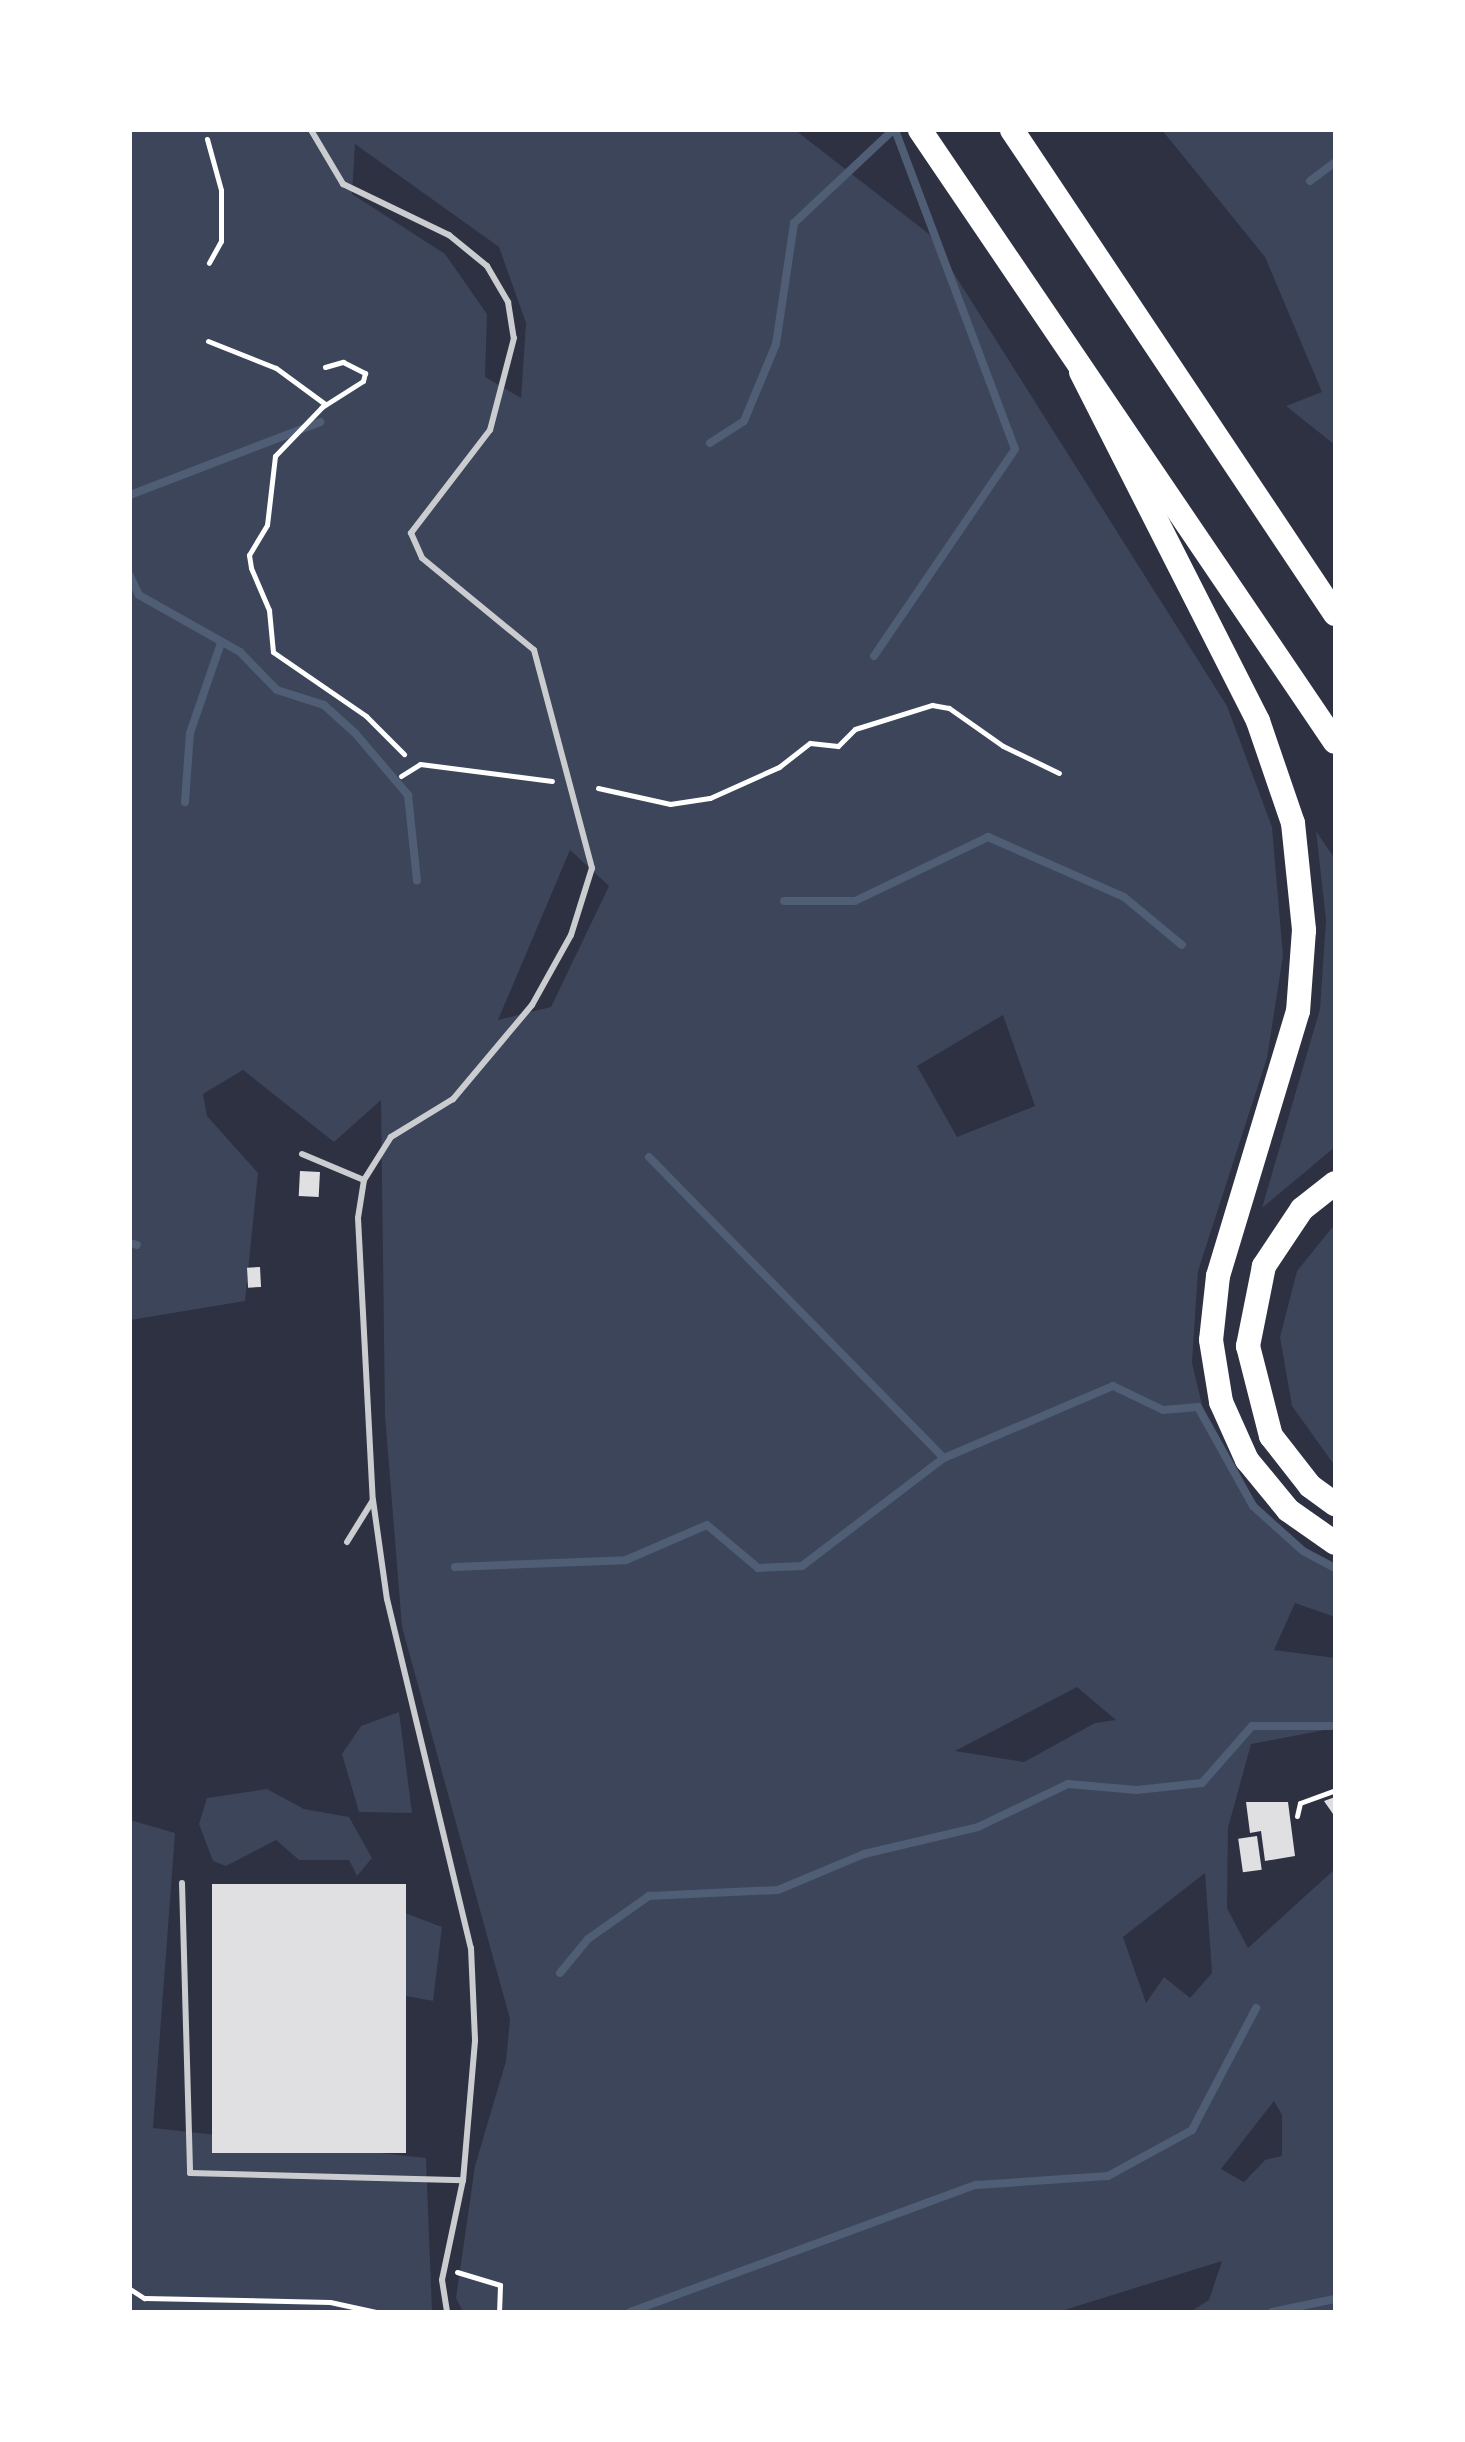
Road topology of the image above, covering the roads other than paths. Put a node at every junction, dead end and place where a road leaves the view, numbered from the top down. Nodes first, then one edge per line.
1 (311, 130) edge
2 (920, 130) edge
3 (1012, 130) edge
4 (1081, 372) junction
5 (1335, 614) edge
6 (1335, 742) edge
7 (302, 1154) dead end
8 (364, 1180) junction
9 (1335, 1183) edge
10 (373, 1500) junction
11 (1335, 1504) edge
12 (347, 1542) dead end
13 (1335, 1543) edge
14 (182, 1883) dead end
15 (463, 2180) junction
16 (447, 2312) edge

1 - 8 lane
2 - 4 highway
3 - 5 highway
4 - 6 highway
4 - 13 highway
7 - 8 lane
8 - 10 lane
9 - 11 highway
10 - 12 lane
10 - 15 lane
14 - 15 lane
15 - 16 lane

